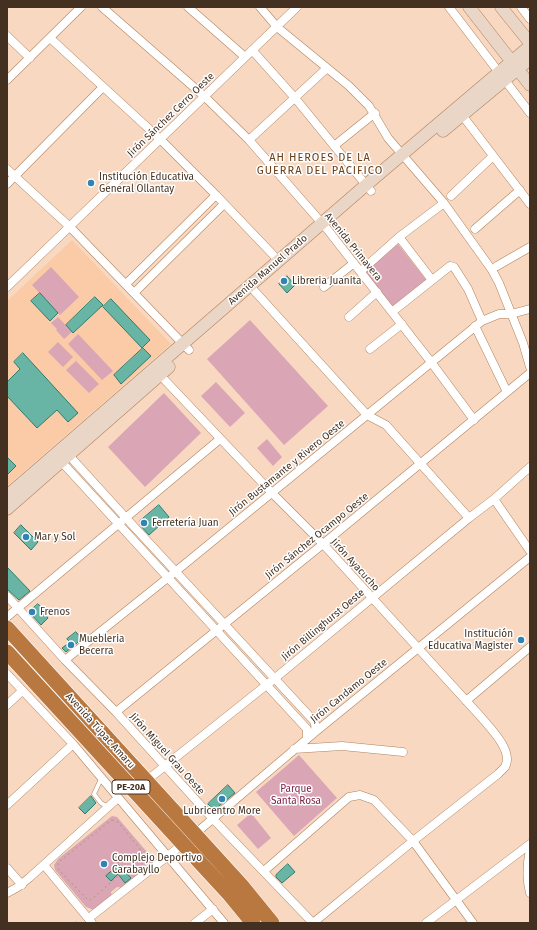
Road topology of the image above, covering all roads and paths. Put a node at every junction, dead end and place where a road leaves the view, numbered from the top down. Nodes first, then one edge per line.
1 (81, 7) edge
2 (102, 7) edge
3 (188, 7) edge
4 (260, 7) edge
5 (297, 7) edge
6 (449, 7) edge
7 (469, 7) edge
8 (501, 7) edge
9 (521, 7) edge
10 (530, 19) edge
11 (277, 27) junction
12 (7, 36) edge
13 (50, 38) junction
14 (530, 44) edge
15 (252, 50) junction
16 (245, 57) junction
17 (30, 58) junction
18 (530, 59) edge
19 (515, 64) junction
20 (327, 68) junction
21 (501, 75) junction
22 (7, 80) edge
23 (530, 85) edge
24 (103, 87) junction
25 (204, 96) junction
26 (295, 98) junction
27 (375, 113) junction
28 (530, 113) edge
29 (462, 115) junction
30 (160, 140) junction
31 (249, 140) junction
32 (334, 146) junction
33 (493, 156) junction
34 (406, 157) junction
35 (7, 169) edge
36 (15, 176) junction
37 (7, 184) edge
38 (369, 188) junction
39 (520, 190) junction
40 (216, 195) junction
41 (451, 196) dead end
42 (444, 203) junction
43 (224, 204) junction
44 (530, 204) edge
45 (70, 226) junction
46 (325, 226) junction
47 (475, 229) dead end
48 (399, 237) junction
49 (530, 247) edge
50 (279, 261) junction
51 (354, 263) junction
52 (498, 266) dead end
53 (360, 271) junction
54 (432, 280) junction
55 (126, 284) junction
56 (7, 287) edge
57 (324, 287) dead end
58 (253, 289) junction
59 (377, 292) junction
60 (134, 294) junction
61 (530, 308) edge
62 (392, 312) junction
63 (511, 314) junction
64 (349, 317) dead end
65 (482, 320) junction
66 (402, 324) junction
67 (475, 326) junction
68 (186, 347) junction
69 (370, 349) dead end
70 (431, 362) junction
71 (530, 368) edge
72 (530, 373) edge
73 (160, 375) junction
74 (507, 392) junction
75 (367, 415) junction
76 (474, 420) junction
77 (220, 439) junction
78 (62, 455) junction
79 (421, 464) junction
80 (530, 467) edge
81 (272, 493) junction
82 (7, 496) edge
83 (494, 499) junction
84 (7, 509) edge
85 (126, 518) junction
86 (469, 518) junction
87 (119, 524) junction
88 (323, 544) junction
89 (530, 551) edge
90 (530, 557) edge
91 (176, 572) junction
92 (168, 578) junction
93 (7, 596) edge
94 (372, 598) junction
95 (18, 608) junction
96 (7, 617) edge
97 (224, 625) junction
98 (7, 628) edge
99 (216, 631) junction
100 (530, 647) edge
101 (418, 648) junction
102 (7, 652) edge
103 (65, 660) junction
104 (7, 674) edge
105 (274, 679) junction
106 (266, 684) junction
107 (22, 691) junction
108 (466, 701) junction
109 (7, 705) edge
110 (116, 712) junction
111 (311, 735) junction
112 (73, 744) junction
113 (294, 750) junction
114 (404, 752) dead end
115 (164, 766) junction
116 (101, 779) junction
117 (146, 781) junction
118 (118, 798) junction
119 (7, 805) edge
120 (108, 807) junction
121 (213, 819) junction
122 (195, 834) junction
123 (413, 841) junction
124 (183, 844) junction
125 (530, 844) edge
126 (530, 849) edge
127 (168, 856) junction
128 (140, 857) joint
129 (44, 865) junction
130 (7, 868) edge
131 (264, 871) junction
132 (22, 885) junction
133 (530, 892) edge
134 (7, 893) edge
135 (456, 900) junction
136 (213, 909) junction
137 (90, 921) edge
138 (195, 923) edge
139 (224, 923) edge
140 (253, 923) edge
141 (272, 923) edge
142 (313, 923) edge
143 (426, 923) edge
144 (473, 923) edge

1 - 13 street
2 - 25 street, Avenida Primavera
3 - 16 street
4 - 11 street
5 - 11 street, Jirón Sánchez Cerro Oeste
6 - 21 street
7 - 19 main road
8 - 14 main road
9 - 10 street
11 - 15 street, Jirón Sánchez Cerro Oeste
11 - 20 street
12 - 17 street
13 - 17 street
13 - 24 street
14 - 19 main road, Avenida Manuel Prado
15 - 16 street, Jirón Sánchez Cerro Oeste
15 - 26 street
16 - 25 street, Jirón Sánchez Cerro Oeste
17 - 22 street
18 - 19 main road, Avenida Manuel Prado
19 - 21 main road, Avenida Manuel Prado
19 - 23 main road
20 - 26 street
20 - 27 street
21 - 28 street
21 - 29 main road, Avenida Manuel Prado
21 - 34 main road, Avenida Manuel Prado
24 - 30 street
24 - 36 street
25 - 30 street, Jirón Sánchez Cerro Oeste
25 - 31 street, Avenida Primavera
26 - 31 street
26 - 32 street
27 - 32 street
27 - 34 street
29 - 33 street
29 - 34 main road, Avenida Manuel Prado
30 - 40 street
30 - 45 street, Jirón Sánchez Cerro Oeste
31 - 46 street, Avenida Primavera
32 - 38 street
33 - 39 street
33 - 41 street
34 - 38 main road, Avenida Manuel Prado
34 - 42 street
35 - 36 street
36 - 37 street
36 - 45 street
38 - 46 main road, Avenida Manuel Prado
39 - 44 street
39 - 47 street
40 - 43 street
40 - 55 street
42 - 48 street
42 - 63 street
43 - 50 street
43 - 60 street
45 - 55 street
45 - 56 street, Jirón Sánchez Cerro Oeste
46 - 50 main road, Avenida Manuel Prado
46 - 51 street, Avenida Primavera
46 - 58 main road, Avenida Manuel Prado
48 - 53 street
48 - 54 street
49 - 52 street
50 - 58 main road, Avenida Manuel Prado
51 - 53 street, Avenida Primavera
51 - 57 street
53 - 59 street, Avenida Primavera
54 - 62 street
54 - 65 street
55 - 60 street
58 - 68 main road, Avenida Manuel Prado
58 - 75 street
59 - 62 street, Avenida Primavera
59 - 64 street
60 - 68 street
61 - 63 street, Jirón Bustamante y Rivero Oeste
62 - 66 street, Avenida Primavera
63 - 65 street, Jirón Bustamante y Rivero Oeste
63 - 71 street
65 - 67 street, Jirón Bustamante y Rivero Oeste
66 - 69 street
66 - 70 street, Avenida Primavera
67 - 70 street, Jirón Bustamante y Rivero Oeste
67 - 74 street
68 - 73 main road, Avenida Manuel Prado
68 - 78 main road, Avenida Manuel Prado
70 - 75 street, Jirón Bustamante y Rivero Oeste
70 - 76 street, Avenida Primavera
72 - 74 street, Jirón Sánchez Ocampo Oeste
73 - 77 street, Jirón Ayacucho
73 - 78 main road, Avenida Manuel Prado
74 - 76 street, Jirón Sánchez Ocampo Oeste
75 - 79 street
75 - 81 street, Jirón Bustamante y Rivero Oeste
76 - 79 street, Jirón Sánchez Ocampo Oeste
77 - 81 street, Jirón Ayacucho
77 - 85 street
78 - 82 main road, Avenida Manuel Prado
78 - 84 main road, Avenida Manuel Prado
78 - 85 street
78 - 87 street
79 - 86 street
79 - 88 street, Jirón Sánchez Ocampo Oeste
80 - 83 street, Jirón Billinghurst Oeste
81 - 88 street, Jirón Ayacucho
81 - 91 street, Jirón Bustamante y Rivero Oeste
83 - 86 street, Jirón Billinghurst Oeste
83 - 89 street
85 - 87 street
85 - 91 street
86 - 94 street, Jirón Billinghurst Oeste
87 - 92 street
87 - 95 street
88 - 94 street, Jirón Ayacucho
88 - 97 street, Jirón Sánchez Ocampo Oeste
90 - 101 street, Jirón Candamo Oeste
91 - 92 street, Jirón Bustamante y Rivero Oeste
91 - 97 street
92 - 99 street
92 - 103 street, Jirón Bustamante y Rivero Oeste
93 - 95 street, Jirón Miguel Grau Oeste
94 - 101 street, Jirón Ayacucho
94 - 105 street, Jirón Billinghurst Oeste
95 - 96 street
95 - 103 street, Jirón Miguel Grau Oeste
97 - 99 street, Jirón Sánchez Ocampo Oeste
97 - 105 street
98 - 117 highway, Avenida Túpac Amaru / PE-20A
99 - 106 street
99 - 110 street, Jirón Sánchez Ocampo Oeste
100 - 108 street
101 - 108 street, Jirón Ayacucho
101 - 111 street, Jirón Candamo Oeste
102 - 124 highway, Avenida Túpac Amaru / PE-20A
103 - 110 street, Jirón Miguel Grau Oeste
104 - 107 street
105 - 106 street, Jirón Billinghurst Oeste
105 - 111 street
106 - 111 street
106 - 115 street, Jirón Billinghurst Oeste
107 - 109 street
107 - 112 street
108 - 123 street, Jirón Ayacucho
110 - 115 street, Jirón Miguel Grau Oeste
111 - 113 street, Jirón Candamo Oeste
112 - 116 street
112 - 119 street
113 - 114 street
113 - 121 street, Jirón Candamo Oeste
115 - 117 street, Jirón Billinghurst Oeste
115 - 121 street, Jirón Miguel Grau Oeste
116 - 118 street
116 - 120 lane
117 - 122 highway, Avenida Túpac Amaru / PE-20A
118 - 120 street
118 - 127 street
120 - 129 street
121 - 122 street, Jirón Candamo Oeste
121 - 131 street, Jirón Miguel Grau Oeste
122 - 124 street, Jirón Candamo Oeste
122 - 141 highway, Avenida Túpac Amaru / PE-20A
123 - 131 street
123 - 135 street
123 - 142 street
124 - 127 street, Jirón Candamo Oeste
124 - 140 highway, Avenida Túpac Amaru / PE-20A
125 - 135 street
126 - 133 street
127 - 136 street
127 - 137 street, Jirón Candamo Oeste
128 - 128 path
129 - 132 street
129 - 137 street
130 - 132 street
131 - 142 street, Jirón Miguel Grau Oeste
132 - 134 street
135 - 143 street
135 - 144 street
136 - 138 street
136 - 139 street

